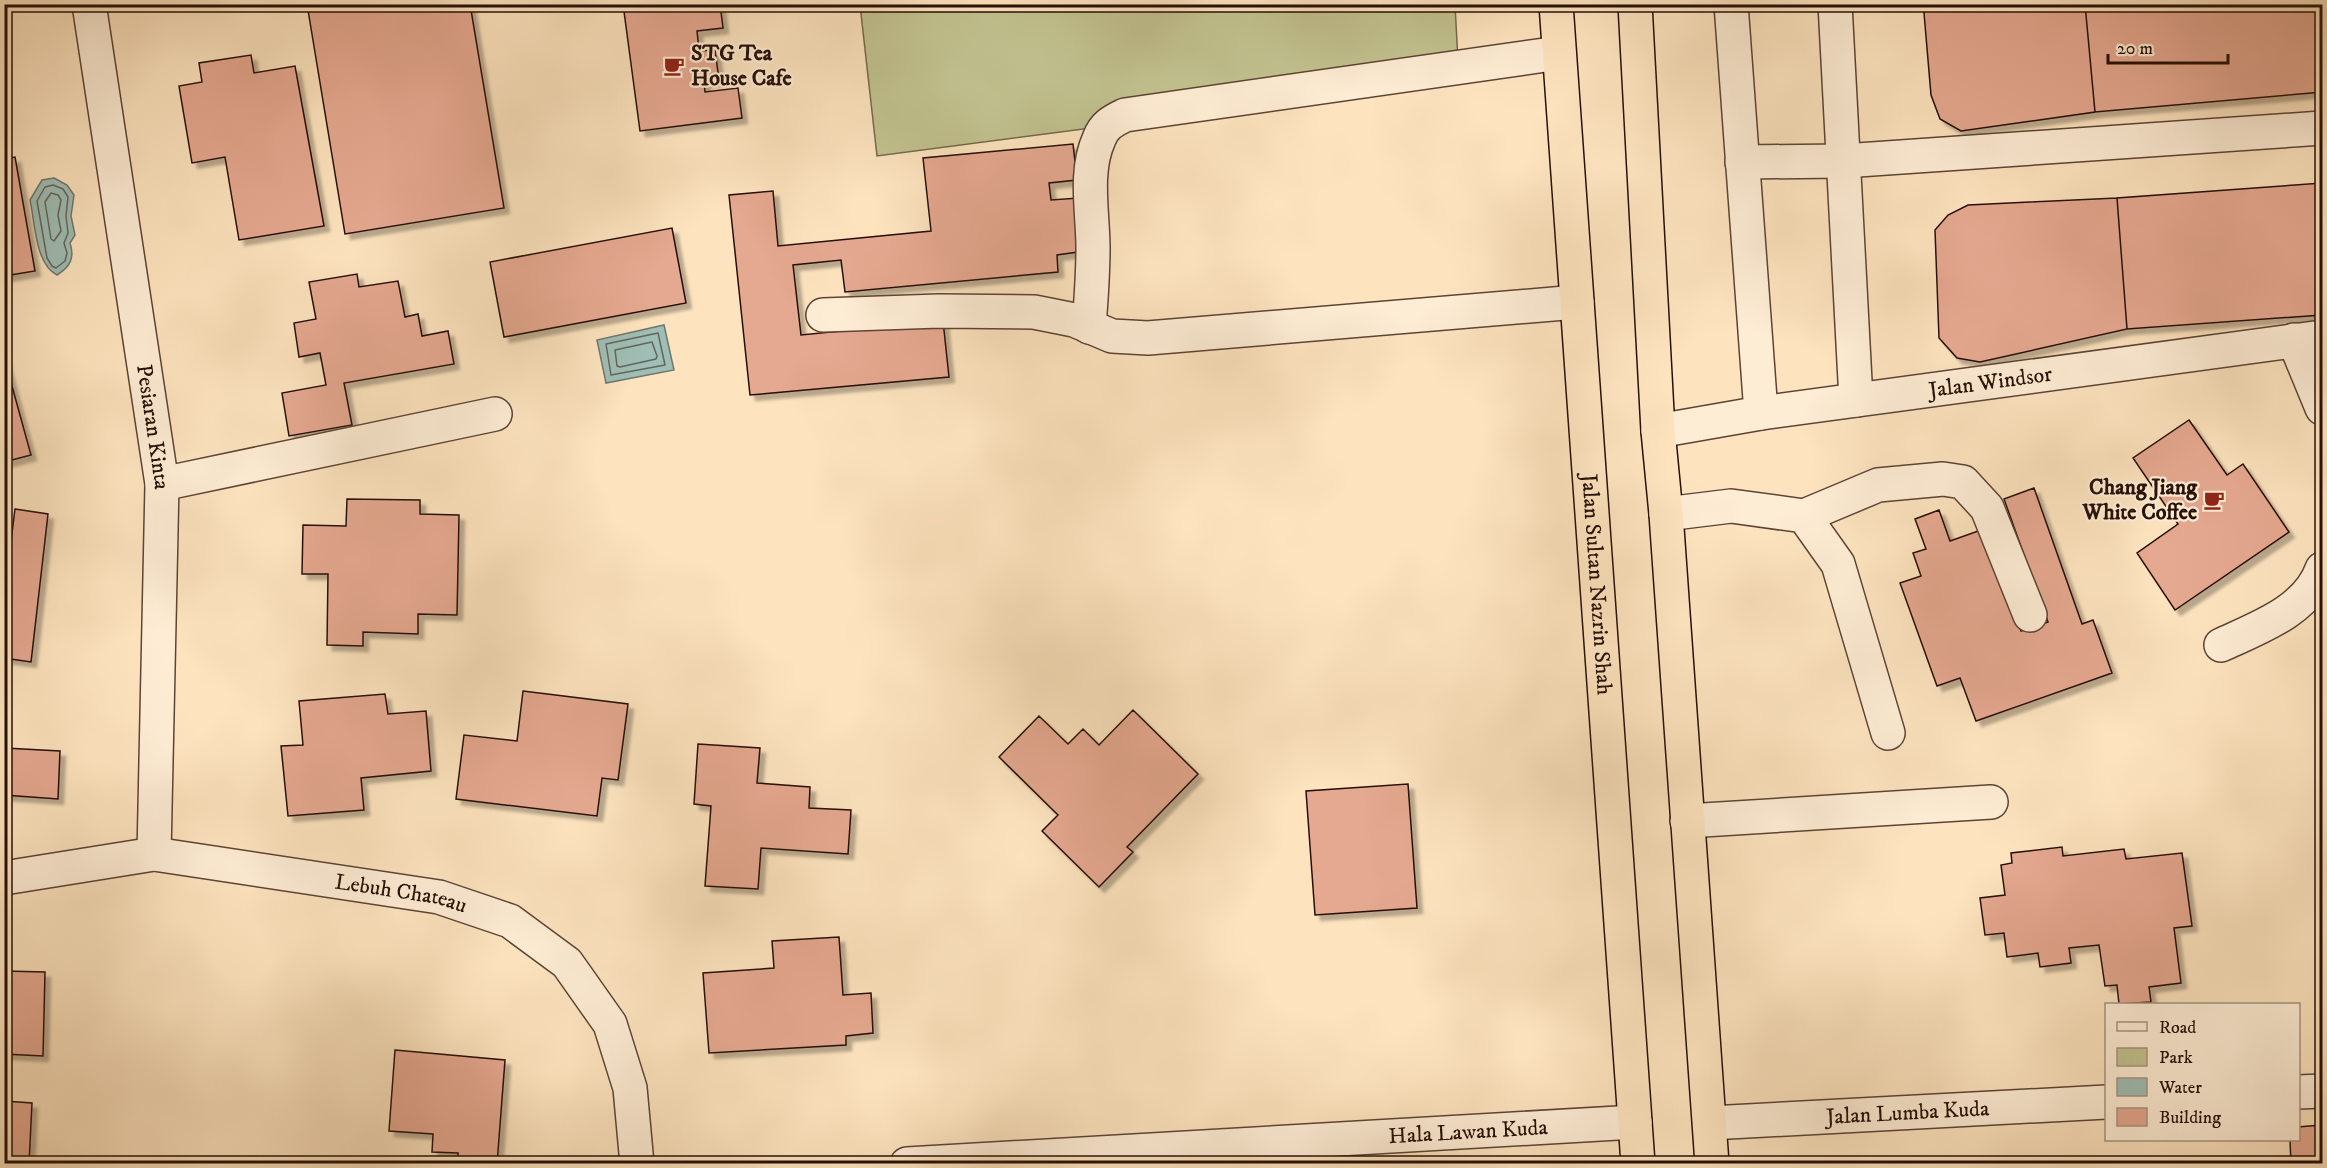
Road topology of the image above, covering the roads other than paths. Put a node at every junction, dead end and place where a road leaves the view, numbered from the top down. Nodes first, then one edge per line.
1 (89, 4) edge
2 (1556, 4) edge
3 (1635, 4) edge
4 (1731, 4) edge
5 (1835, 4) edge
6 (1560, 53) junction
7 (2322, 128) edge
8 (1843, 161) junction
9 (1742, 162) junction
10 (1577, 302) junction
11 (824, 315) dead end
12 (1089, 327) junction
13 (2308, 339) edge
14 (1856, 400) junction
15 (2322, 408) edge
16 (1761, 413) junction
17 (495, 414) dead end
18 (1658, 431) junction
19 (162, 484) junction
20 (1666, 514) junction
21 (1804, 516) junction
22 (2322, 569) edge
23 (2030, 615) dead end
24 (2222, 645) dead end
25 (1888, 733) dead end
26 (1991, 802) dead end
27 (1687, 821) junction
28 (154, 854) junction
29 (4, 878) edge
30 (2322, 1090) edge
31 (2300, 1092) edge
32 (2105, 1102) edge
33 (1635, 1122) junction
34 (1710, 1123) junction
35 (637, 1164) edge
36 (907, 1164) edge
37 (1638, 1164) edge
38 (1712, 1164) edge

1 - 19 street, Pesiaran Kinta
2 - 6 highway, Jalan Sultan Nazrin Shah
3 - 18 highway
4 - 9 street
5 - 8 street
6 - 10 highway, Jalan Sultan Nazrin Shah
6 - 12 street
7 - 8 street
8 - 9 street
8 - 14 street
9 - 16 street
10 - 12 street
10 - 33 highway, Jalan Sultan Nazrin Shah
11 - 12 street
13 - 14 street, Jalan Windsor
13 - 15 street
14 - 16 street, Jalan Windsor
16 - 18 street, Jalan Windsor
17 - 19 street
18 - 20 highway
19 - 28 street, Pesiaran Kinta
20 - 21 street
20 - 27 highway
21 - 23 street
21 - 25 street
22 - 24 street
26 - 27 street
27 - 34 highway
28 - 29 street, Lebuh Chateau
28 - 35 street, Lebuh Chateau
30 - 31 street
32 - 34 street, Jalan Lumba Kuda
33 - 36 street, Hala Lawan Kuda
33 - 37 highway, Jalan Sultan Nazrin Shah
34 - 38 highway

